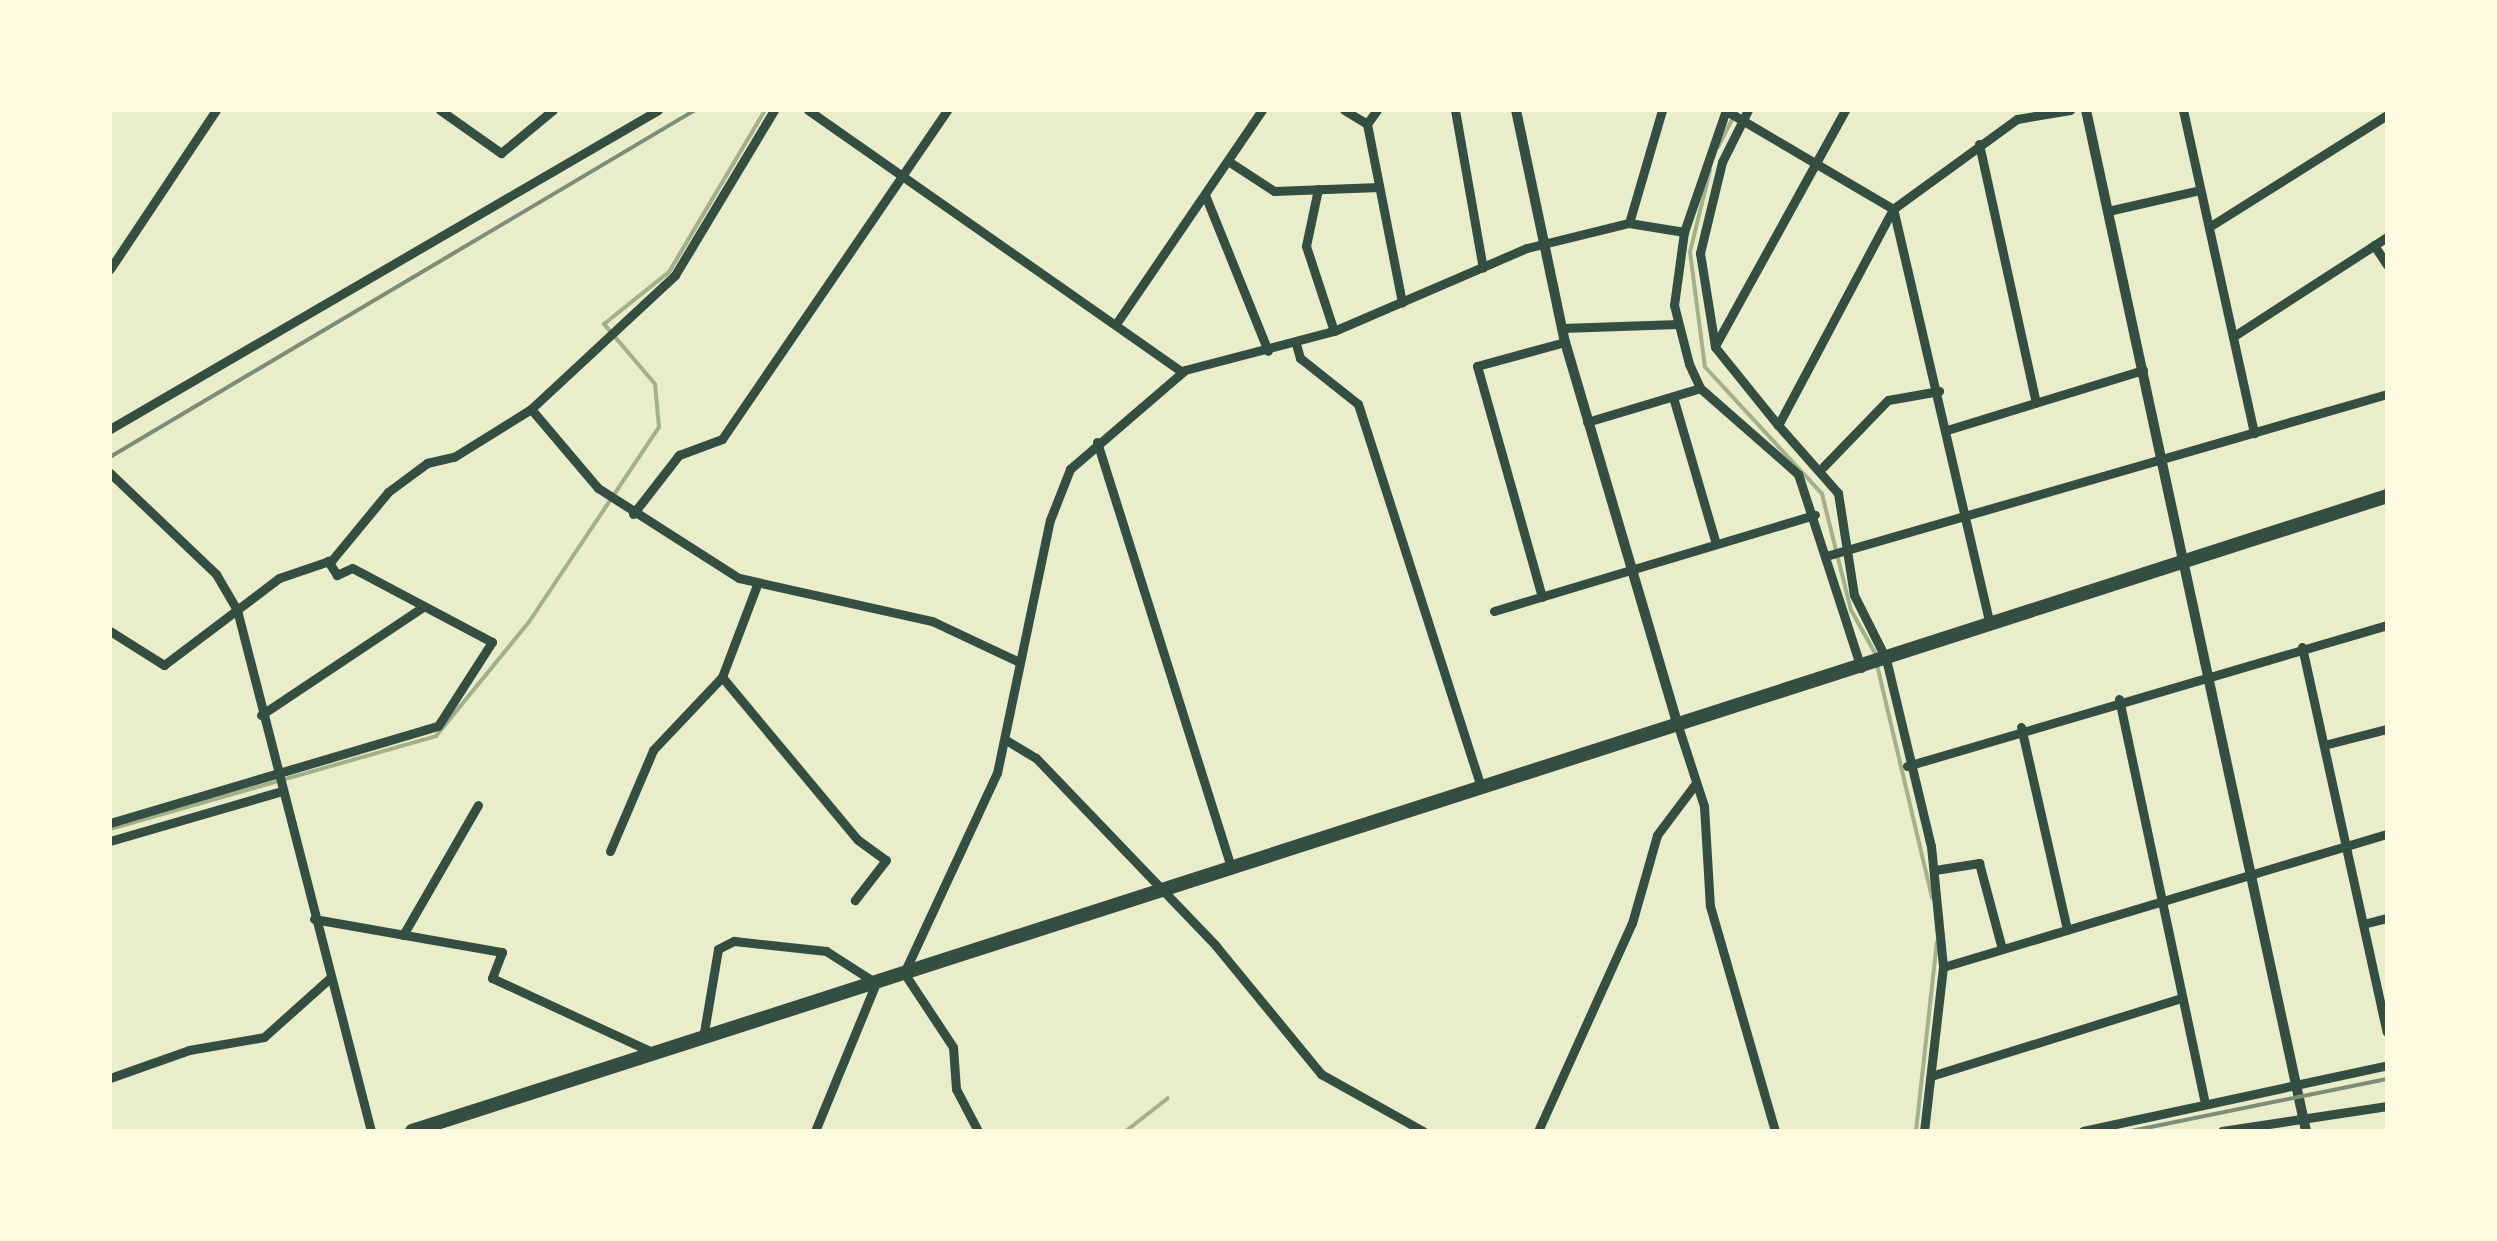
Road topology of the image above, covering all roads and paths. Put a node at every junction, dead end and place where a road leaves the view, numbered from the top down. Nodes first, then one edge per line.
1 (216, 110) edge
2 (440, 110) edge
3 (552, 110) edge
4 (658, 110) edge
5 (774, 110) edge
6 (808, 110) edge
7 (947, 110) edge
8 (1262, 110) edge
9 (1344, 110) edge
10 (1377, 110) edge
11 (1456, 110) edge
12 (1516, 110) edge
13 (1662, 110) edge
14 (1725, 110) edge
15 (1748, 110) edge
16 (1845, 110) edge
17 (2070, 110) edge
18 (2086, 110) edge
19 (2183, 110) edge
20 (2387, 116) edge
21 (1367, 124) junction
22 (1740, 124) junction
23 (1979, 144) junction
24 (1228, 161) junction
25 (1813, 165) junction
26 (903, 174) junction
27 (1379, 187) junction
28 (1318, 189) junction
29 (2200, 190) junction
30 (1205, 194) junction
31 (1893, 209) junction
32 (2108, 211) junction
33 (1629, 223) junction
34 (2209, 227) junction
35 (1684, 232) junction
36 (2387, 237) edge
37 (1542, 244) junction
38 (2374, 246) junction
39 (2387, 266) edge
40 (1483, 268) junction
41 (110, 269) edge
42 (1402, 303) junction
43 (1118, 321) junction
44 (1678, 324) junction
45 (1562, 328) junction
46 (1334, 331) junction
47 (2234, 336) junction
48 (1565, 342) junction
49 (1296, 344) junction
50 (1715, 347) junction
51 (1268, 350) junction
52 (2143, 370) junction
53 (1182, 372) junction
54 (1700, 388) junction
55 (1938, 391) junction
56 (2387, 394) edge
57 (1673, 397) junction
58 (2036, 403) junction
59 (531, 409) junction
60 (1587, 422) junction
61 (1778, 425) junction
62 (110, 429) edge
63 (1947, 430) junction
64 (2254, 434) junction
65 (1097, 442) junction
66 (2163, 461) junction
67 (1823, 467) junction
68 (110, 474) edge
69 (2387, 496) edge
70 (633, 514) junction
71 (1814, 514) junction
72 (1967, 520) junction
73 (1716, 544) junction
74 (1849, 551) junction
75 (1826, 556) junction
76 (328, 561) junction
77 (2184, 562) junction
78 (1631, 570) junction
79 (757, 586) junction
80 (1542, 597) junction
81 (424, 607) junction
82 (237, 610) junction
83 (1494, 611) dead end
84 (1990, 624) junction
85 (2387, 625) edge
86 (110, 631) edge
87 (2302, 647) junction
88 (1886, 659) junction
89 (1017, 660) junction
90 (1861, 668) junction
91 (2209, 676) junction
92 (722, 677) junction
93 (2119, 699) junction
94 (261, 715) junction
95 (1678, 726) junction
96 (2021, 727) junction
97 (2387, 729) edge
98 (1006, 740) junction
99 (2324, 745) junction
100 (1907, 766) junction
101 (276, 777) junction
102 (1696, 783) junction
103 (279, 792) junction
104 (1482, 793) junction
105 (478, 805) dead end
106 (110, 823) edge
107 (2387, 834) edge
108 (110, 841) edge
109 (2346, 846) junction
110 (610, 852) dead end
111 (1231, 868) junction
112 (1935, 870) junction
113 (2253, 874) junction
114 (1162, 891) junction
115 (855, 900) dead end
116 (2158, 900) junction
117 (2387, 918) edge
118 (314, 919) junction
119 (2363, 924) junction
120 (2067, 930) junction
121 (403, 934) junction
122 (2002, 950) junction
123 (1944, 967) junction
124 (904, 974) junction
125 (330, 978) junction
126 (876, 983) junction
127 (2182, 998) junction
128 (2384, 1003) edge
129 (2387, 1032) edge
130 (703, 1038) junction
131 (654, 1054) junction
132 (2387, 1065) edge
133 (1931, 1076) junction
134 (110, 1078) edge
135 (2298, 1079) junction
136 (2204, 1098) junction
137 (2387, 1106) edge
138 (2304, 1116) junction
139 (371, 1131) edge
140 (412, 1131) edge
141 (815, 1131) edge
142 (978, 1131) edge
143 (1423, 1131) edge
144 (1538, 1131) edge
145 (1775, 1131) edge
146 (1924, 1131) edge
147 (2082, 1131) edge
148 (2223, 1131) edge
149 (2306, 1131) edge

1 - 41 street
2 - 3 street
4 - 62 street
5 - 59 street
6 - 26 street
7 - 26 street
8 - 24 street
9 - 21 street
10 - 21 street
11 - 40 street
12 - 37 street
13 - 33 street
14 - 22 street
14 - 35 street
15 - 22 street
16 - 25 street
17 - 23 street
18 - 32 street
19 - 29 street
20 - 34 street
21 - 27 street
22 - 25 street
22 - 50 street
23 - 31 street
23 - 58 street
24 - 28 street
24 - 30 street
25 - 31 street
25 - 50 street
26 - 43 street
26 - 70 street
27 - 28 street
27 - 42 street
28 - 46 street
29 - 32 street
29 - 34 street
30 - 43 street
30 - 51 street
31 - 55 street
31 - 61 street
32 - 52 street
33 - 35 street
33 - 37 street
34 - 47 street
35 - 44 street
36 - 38 street
37 - 40 street
37 - 45 street
38 - 39 street
38 - 47 street
40 - 42 street
42 - 46 street
43 - 53 street
44 - 45 street
44 - 54 street
45 - 48 street
46 - 49 street
47 - 64 street
48 - 60 street
48 - 80 street
49 - 51 street
49 - 104 street
50 - 61 street
51 - 53 street
52 - 58 street
52 - 66 street
53 - 65 street
54 - 57 street
54 - 71 street
55 - 63 street
55 - 67 street
56 - 64 street
57 - 60 street
57 - 73 street
58 - 63 street
59 - 70 street
59 - 76 street
60 - 78 street
61 - 67 street
63 - 72 street
64 - 66 street
65 - 89 street
65 - 111 street
66 - 72 street
66 - 77 street
67 - 74 street
68 - 82 street
69 - 77 highway
70 - 79 street
71 - 73 street
71 - 75 street
72 - 74 street
72 - 84 street
73 - 78 street
74 - 75 street
74 - 88 street
75 - 90 street
76 - 81 street
76 - 82 street
77 - 84 highway
77 - 91 street
78 - 80 street
78 - 95 street
79 - 89 street
79 - 92 street
80 - 83 street
81 - 94 street
81 - 101 street
82 - 86 street
82 - 94 street
84 - 88 highway
85 - 87 street
87 - 91 street
87 - 99 street
88 - 90 highway
88 - 100 street
89 - 98 street
90 - 95 highway
91 - 93 street
91 - 113 street
92 - 110 street
92 - 115 street
93 - 96 street
93 - 116 street
94 - 101 street
95 - 102 street
95 - 104 highway
96 - 100 street
96 - 120 street
97 - 99 street
98 - 114 street
98 - 124 street
99 - 109 street
100 - 112 street
101 - 103 street
101 - 106 street
102 - 144 street
102 - 145 street
103 - 108 street
103 - 118 street
104 - 111 highway
105 - 121 street
107 - 109 street
109 - 113 street
109 - 119 street
111 - 114 highway
112 - 122 street
112 - 123 street
113 - 116 street
113 - 135 street
114 - 124 highway
114 - 143 street
116 - 120 street
116 - 127 street
117 - 119 street
118 - 121 street
118 - 125 street
119 - 128 street
120 - 122 street
121 - 131 street
122 - 123 street
123 - 133 street
124 - 126 highway
124 - 142 street
125 - 134 street
125 - 139 street
126 - 130 highway
126 - 130 street
126 - 141 street
127 - 133 street
127 - 136 street
128 - 129 street
130 - 131 highway
131 - 140 highway
132 - 135 street
133 - 146 street
135 - 136 street
135 - 138 street
136 - 147 street
137 - 138 street
138 - 148 street
138 - 149 street

